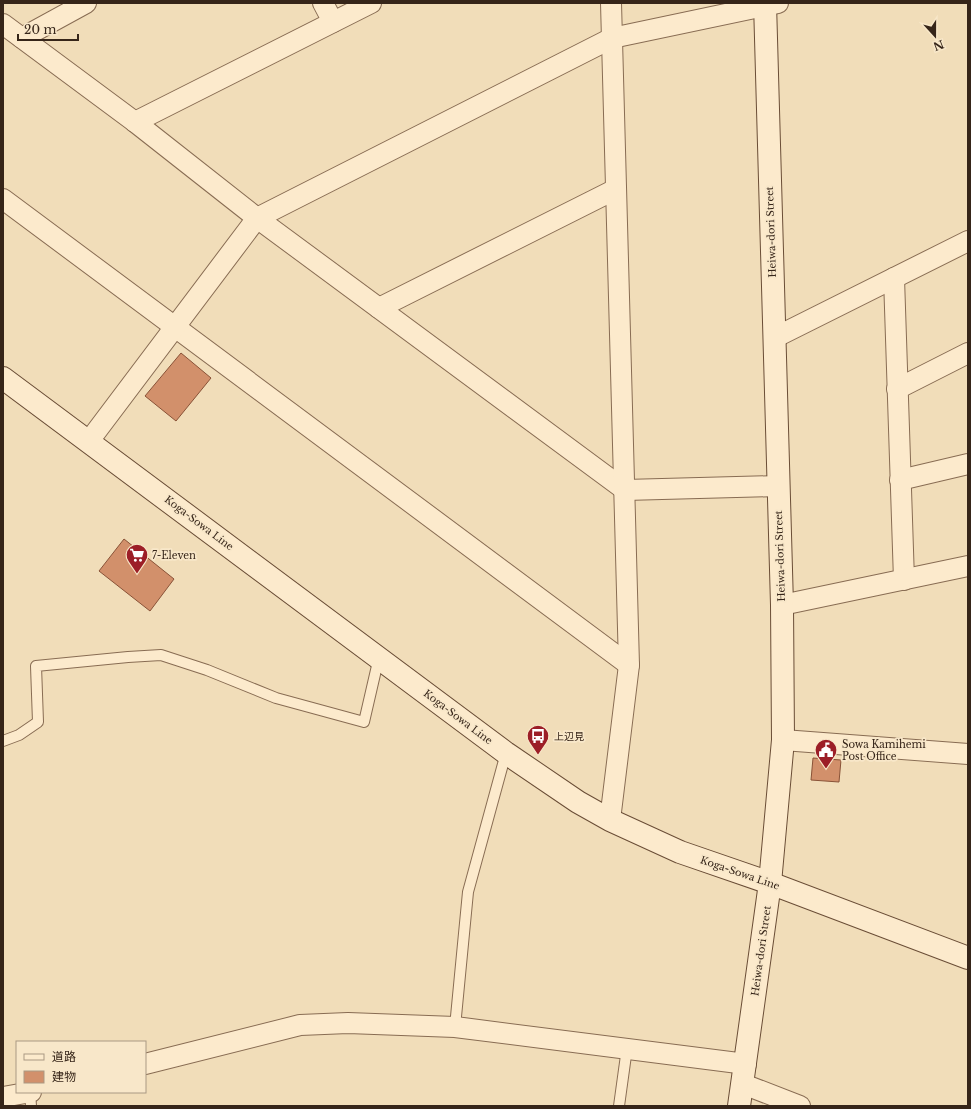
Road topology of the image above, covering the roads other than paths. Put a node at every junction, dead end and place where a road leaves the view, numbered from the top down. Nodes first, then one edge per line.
1 (86, 3) edge
2 (323, 3) edge
3 (371, 3) edge
4 (611, 3) edge
5 (769, 4) edge
6 (333, 22) junction
7 (3, 24) edge
8 (22, 38) junction
9 (612, 38) junction
10 (135, 122) junction
11 (616, 189) junction
12 (3, 199) edge
13 (257, 218) junction
14 (968, 241) edge
15 (894, 278) junction
16 (379, 308) junction
17 (176, 327) junction
18 (774, 338) junction
19 (968, 353) edge
20 (3, 378) edge
21 (897, 389) junction
22 (89, 441) junction
23 (968, 464) edge
24 (900, 480) junction
25 (778, 486) junction
26 (625, 490) junction
27 (968, 566) edge
28 (904, 580) junction
29 (782, 605) junction
30 (379, 657) junction
31 (629, 664) junction
32 (783, 740) junction
33 (3, 741) edge
34 (506, 753) junction
35 (968, 754) edge
36 (610, 820) junction
37 (770, 883) junction
38 (968, 958) edge
39 (455, 1027) junction
40 (627, 1048) junction
41 (146, 1064) edge
42 (745, 1074) junction
43 (25, 1093) edge
44 (31, 1093) edge
45 (3, 1097) edge
46 (31, 1106) edge
47 (619, 1106) edge
48 (739, 1106) edge
49 (800, 1106) edge

1 - 8 street
2 - 6 street
3 - 6 street
4 - 9 street
5 - 9 street
5 - 18 main road, Heiwa-dori Street
6 - 10 street
7 - 8 street
8 - 10 street
9 - 11 street
9 - 13 street
10 - 13 street
11 - 16 street
11 - 26 street
12 - 17 street
13 - 16 street
13 - 17 street
14 - 15 street
15 - 18 street
15 - 21 street
16 - 26 street
17 - 22 street
17 - 31 street
18 - 25 main road, Heiwa-dori Street
19 - 21 street
20 - 22 main road, Koga-Sowa Line
21 - 24 street
22 - 30 main road, Koga-Sowa Line
23 - 24 street
24 - 28 street
25 - 26 street
25 - 29 main road, Heiwa-dori Street
26 - 31 street
27 - 28 street
28 - 29 street
29 - 32 main road, Heiwa-dori Street
30 - 33 lane
30 - 34 main road, Koga-Sowa Line
31 - 36 street
32 - 35 street
32 - 37 main road, Heiwa-dori Street
34 - 36 main road, Koga-Sowa Line
34 - 39 lane
36 - 37 main road, Koga-Sowa Line
37 - 38 main road, Koga-Sowa Line
37 - 42 main road, Heiwa-dori Street
39 - 40 street
39 - 41 street
40 - 42 street
40 - 47 lane
42 - 48 main road, Heiwa-dori Street
42 - 49 street
43 - 45 street
44 - 46 lane

